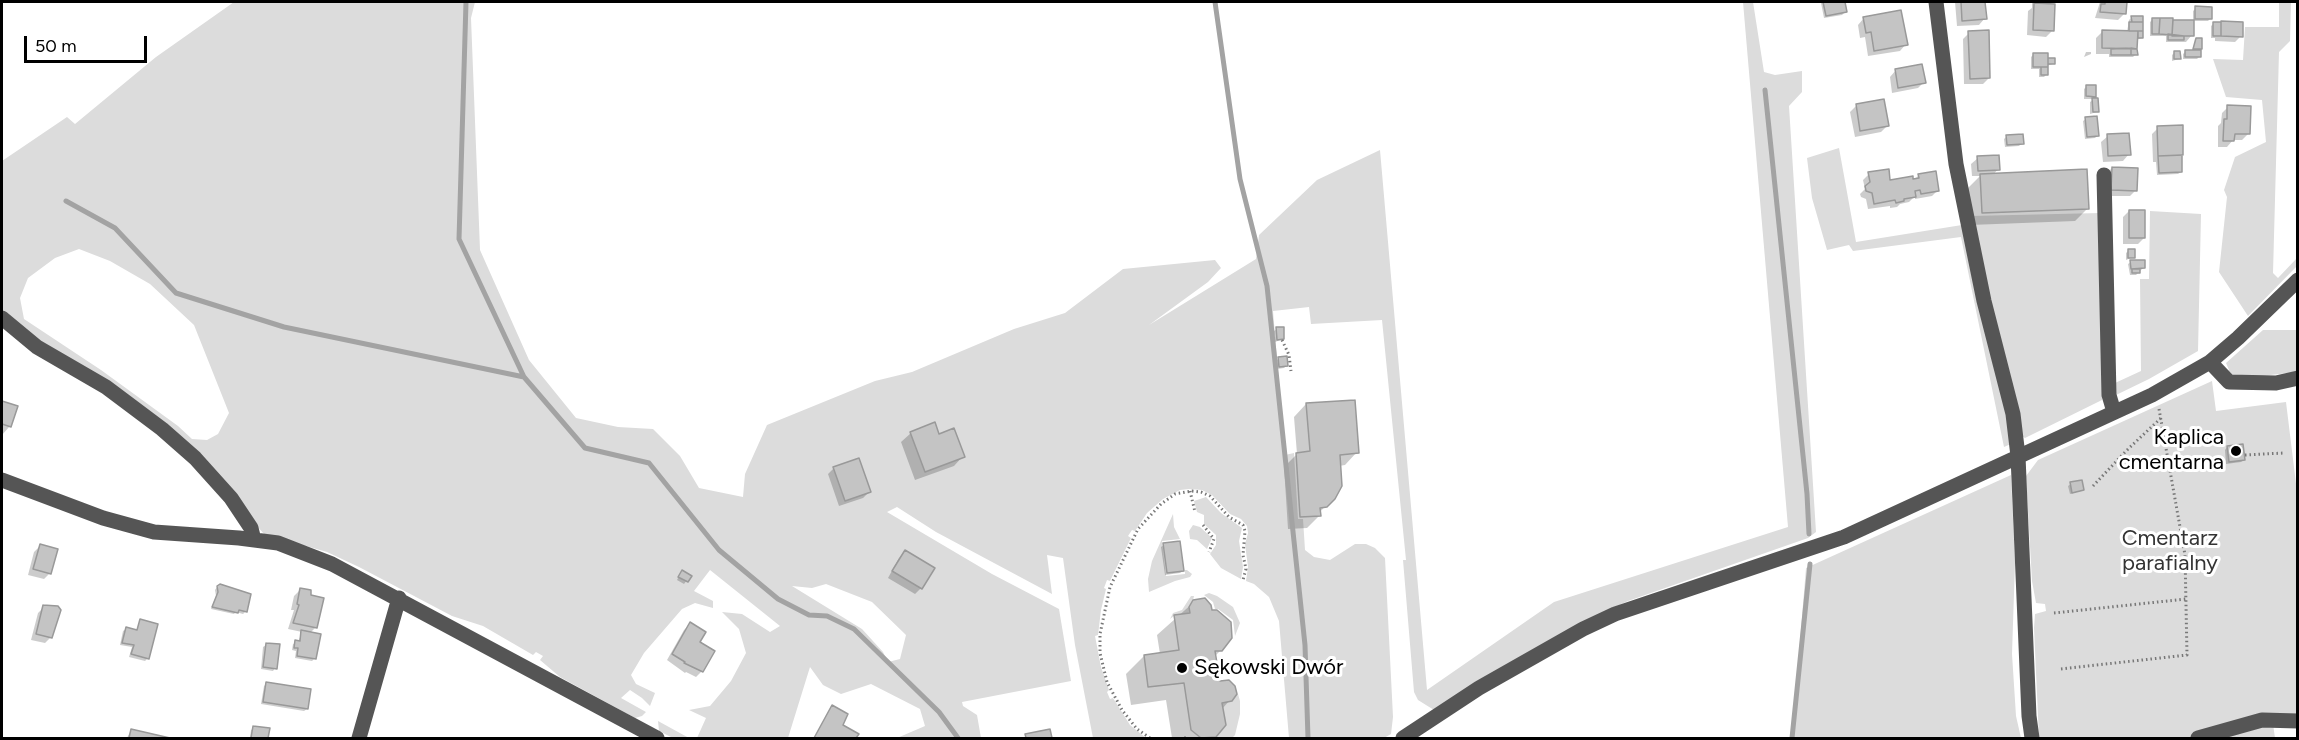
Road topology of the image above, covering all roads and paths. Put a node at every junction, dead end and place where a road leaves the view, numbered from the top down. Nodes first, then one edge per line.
1 (1936, 2) edge
2 (2104, 175) dead end
3 (2298, 280) edge
4 (2, 318) edge
5 (1282, 340) dead end
6 (2210, 362) junction
7 (1291, 371) dead end
8 (2298, 378) edge
9 (2157, 407) junction
10 (2114, 412) junction
11 (2284, 453) dead end
12 (2245, 455) dead end
13 (2018, 456) junction
14 (2, 480) edge
15 (2093, 486) dead end
16 (1190, 491) junction
17 (1195, 513) dead end
18 (1203, 525) dead end
19 (254, 540) junction
20 (1209, 552) dead end
21 (2185, 563) junction
22 (2159, 571) dead end
23 (1243, 580) dead end
24 (399, 598) junction
25 (2186, 599) junction
26 (2054, 613) dead end
27 (2061, 669) dead end
28 (2298, 721) edge
29 (359, 738) edge
30 (657, 738) edge
31 (1150, 738) edge
32 (1403, 738) edge
33 (2032, 738) edge
34 (2198, 738) edge

1 - 13 street
2 - 10 street
3 - 6 street
4 - 19 street
5 - 7 path
6 - 8 street
6 - 9 street
9 - 10 street
9 - 15 path
9 - 21 path
10 - 13 street
11 - 12 path
13 - 32 street
13 - 33 street
14 - 19 street
16 - 17 path
16 - 23 path
16 - 31 path
18 - 20 path
19 - 24 street
21 - 22 path
21 - 25 path
24 - 29 street
24 - 30 street
25 - 26 path
25 - 27 path
28 - 34 street

